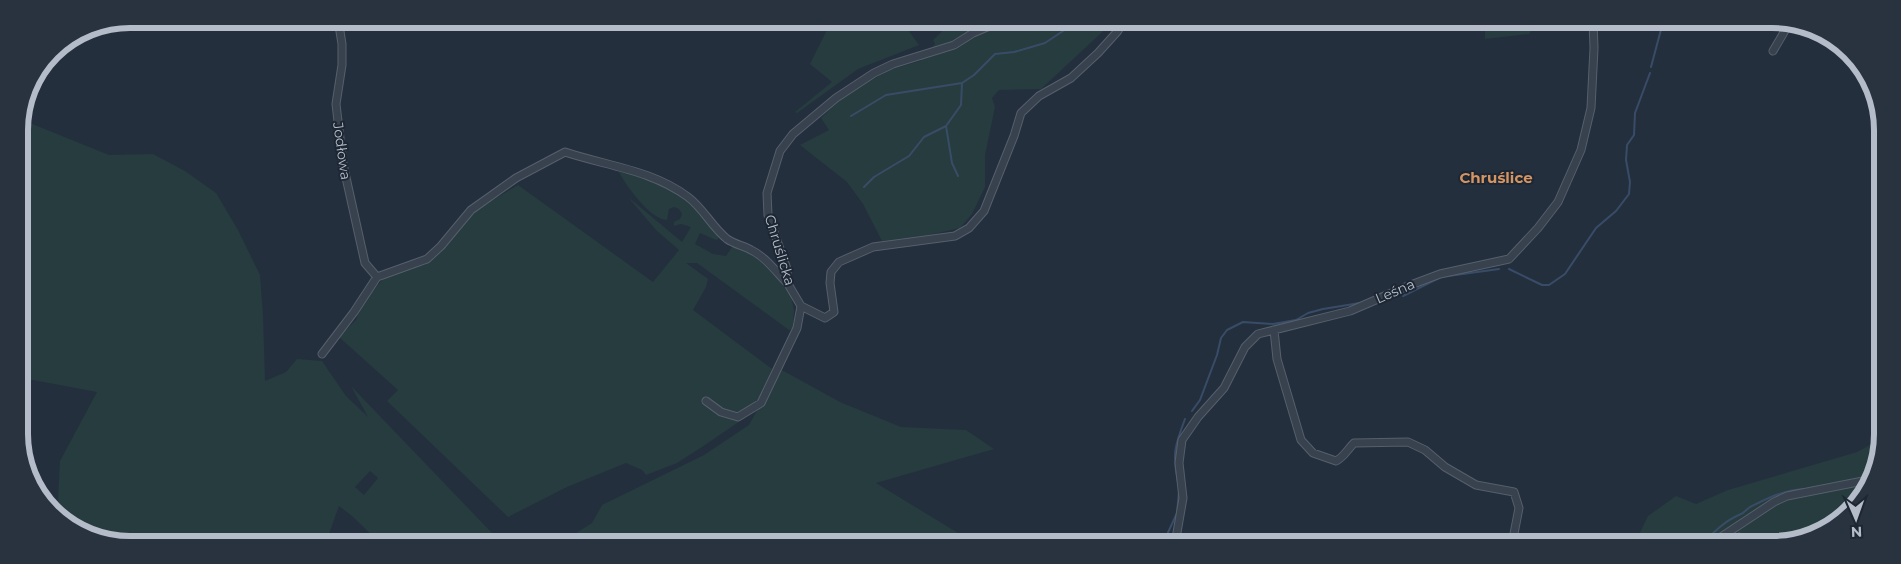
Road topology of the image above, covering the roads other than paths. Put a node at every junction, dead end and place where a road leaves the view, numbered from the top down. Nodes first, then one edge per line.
1 (339, 28) edge
2 (986, 28) edge
3 (1120, 28) edge
4 (1593, 28) edge
5 (1786, 28) edge
6 (1773, 51) dead end
7 (377, 277) junction
8 (788, 284) junction
9 (801, 306) junction
10 (1274, 330) junction
11 (322, 354) dead end
12 (706, 401) dead end
13 (1862, 481) edge
14 (1177, 536) edge
15 (1514, 536) edge
16 (1722, 536) edge

1 - 7 street, Jodłowa
2 - 8 street, Chruślicka
3 - 9 street
4 - 10 street, Leśna
5 - 6 street
7 - 8 street
7 - 11 street
8 - 9 street, Chruślicka
9 - 12 street
10 - 14 street, Leśna
10 - 15 street
13 - 16 street

